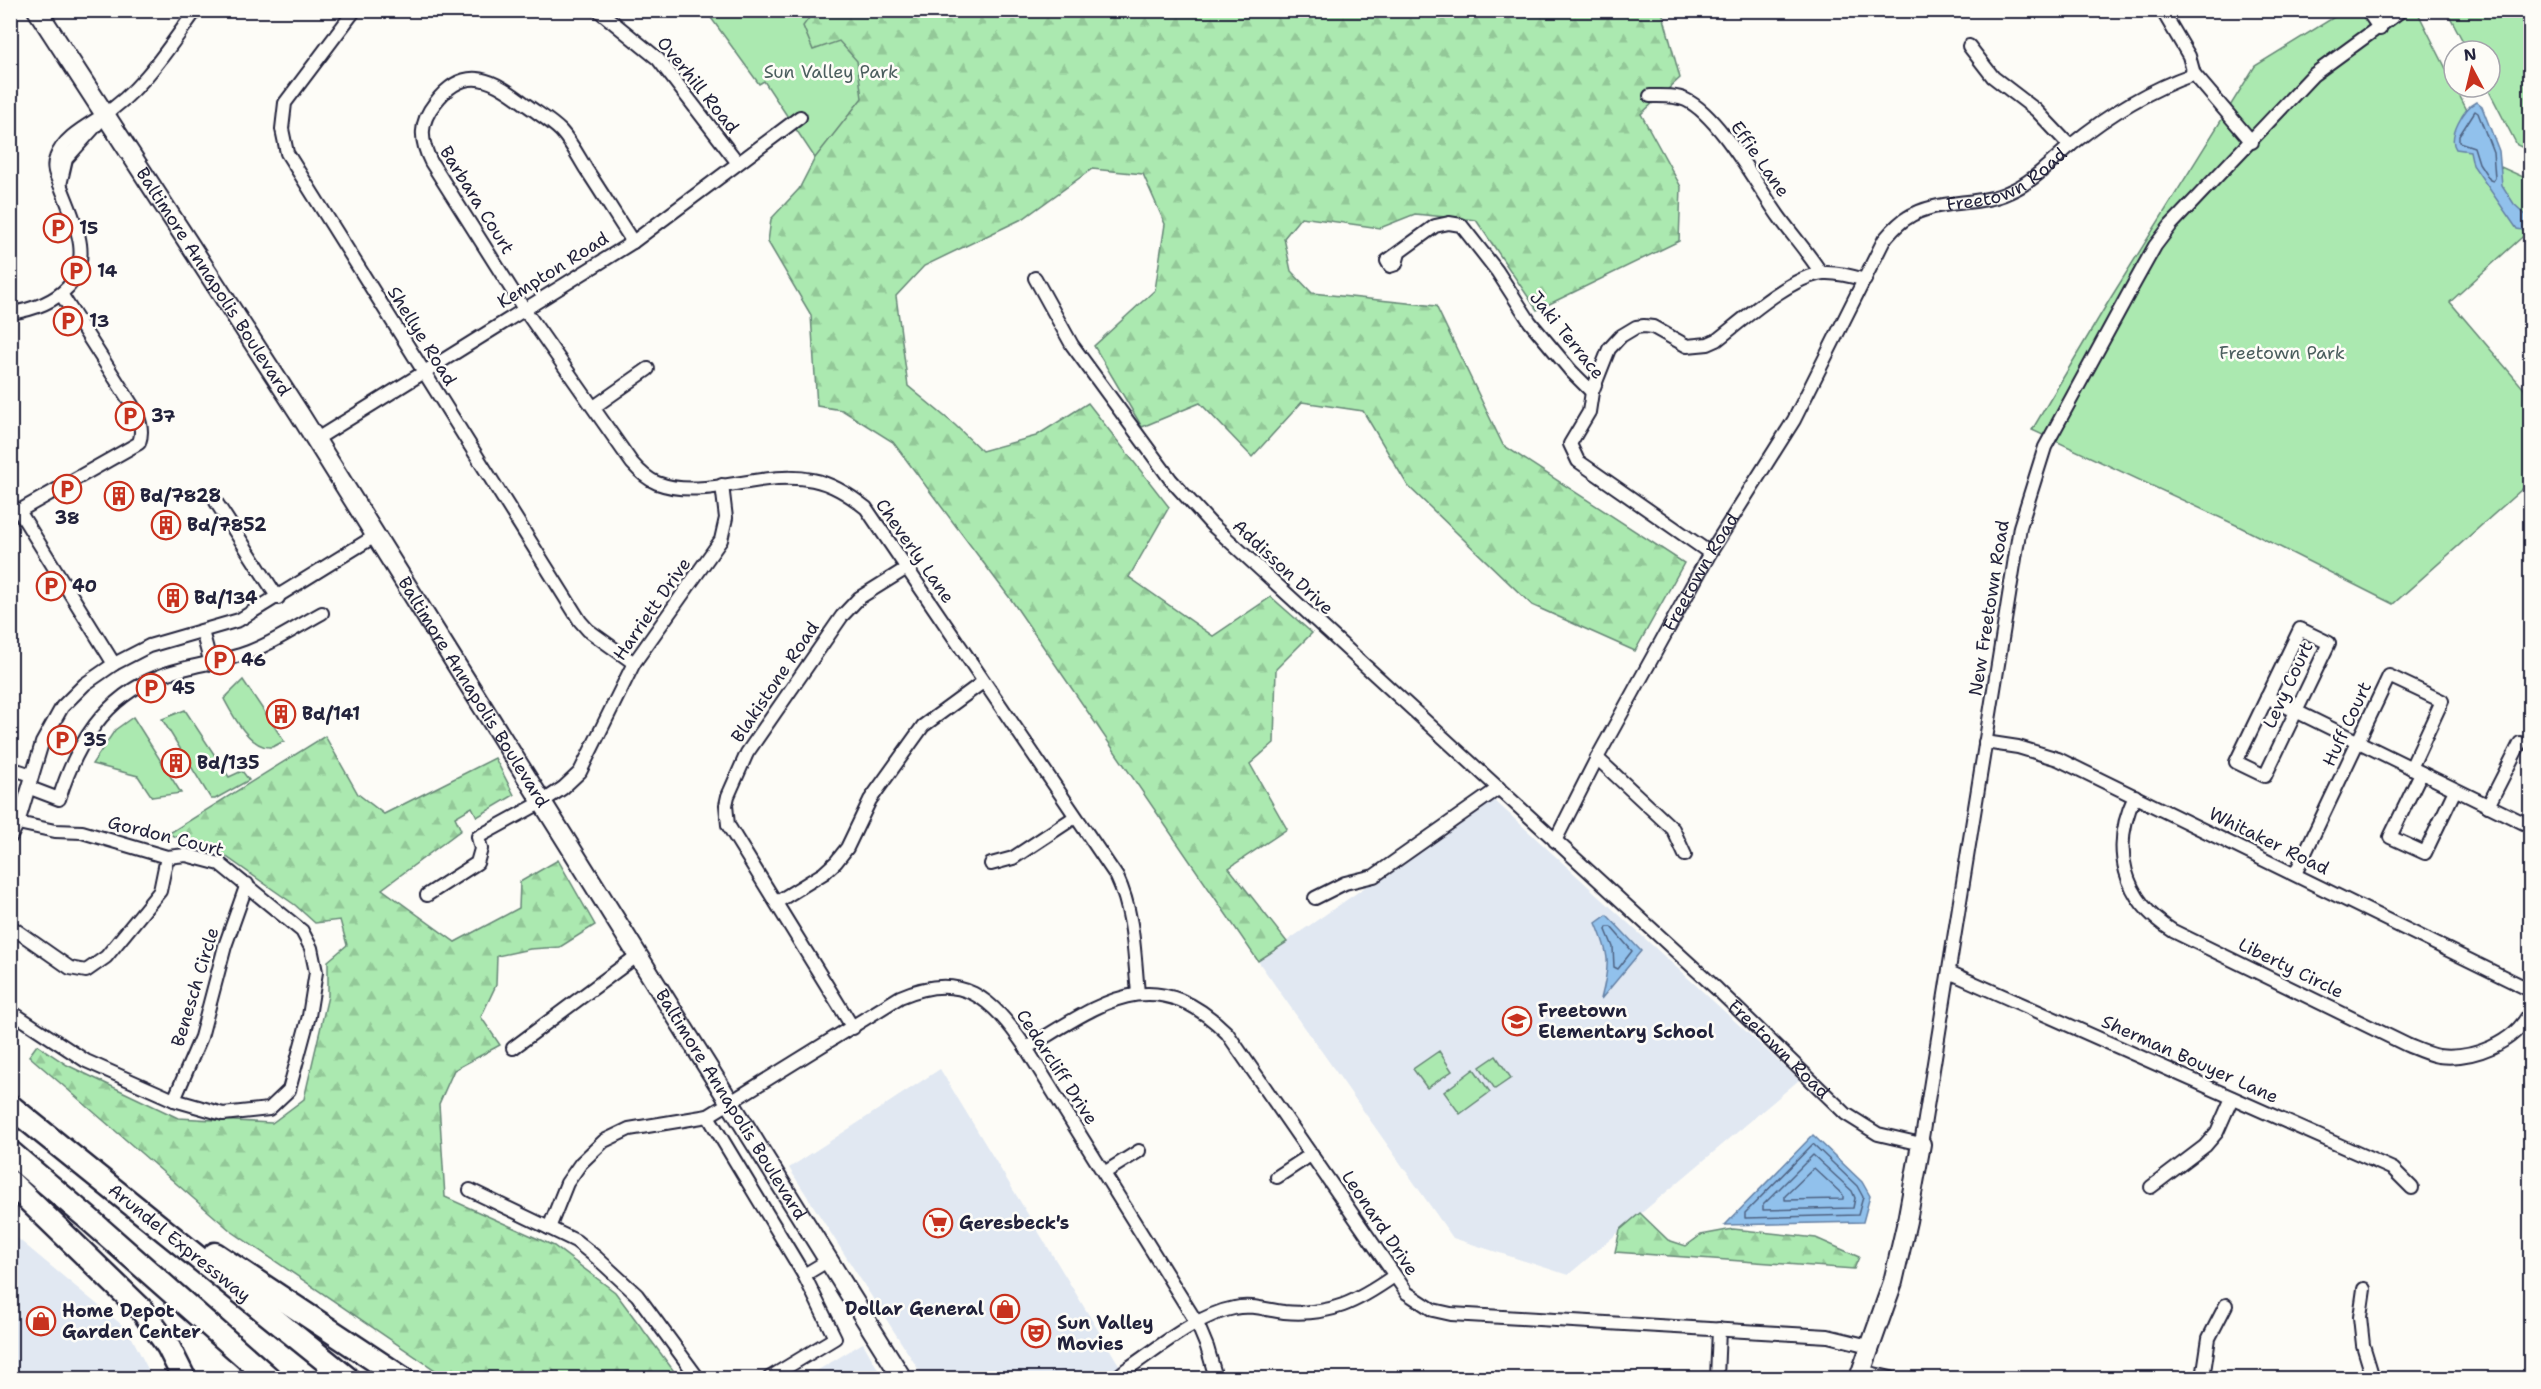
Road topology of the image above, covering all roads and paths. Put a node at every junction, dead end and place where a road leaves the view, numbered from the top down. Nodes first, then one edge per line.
1 (37, 10) edge
2 (196, 10) edge
3 (355, 10) edge
4 (598, 10) edge
5 (2162, 10) edge
6 (2367, 10) edge
7 (2402, 10) edge
8 (2380, 28) junction
9 (1970, 46) dead end
10 (2194, 74) junction
11 (1650, 96) dead end
12 (104, 115) junction
13 (800, 117) dead end
14 (2252, 142) junction
15 (2070, 146) junction
16 (738, 163) junction
17 (633, 243) junction
18 (1399, 253) dead end
19 (1821, 273) junction
20 (1035, 278) dead end
21 (1865, 280) junction
22 (61, 294) junction
23 (524, 309) junction
24 (10, 313) edge
25 (648, 369) dead end
26 (423, 373) junction
27 (1592, 392) junction
28 (594, 407) junction
29 (315, 440) junction
30 (722, 485) junction
31 (216, 502) dead end
32 (15, 508) edge
33 (375, 536) junction
34 (1710, 553) junction
35 (907, 568) junction
36 (278, 598) junction
37 (322, 613) dead end
38 (202, 631) junction
39 (634, 663) junction
40 (114, 664) junction
41 (211, 664) junction
42 (983, 682) junction
43 (2267, 697) junction
44 (2296, 712) junction
45 (1985, 742) junction
46 (2358, 742) junction
47 (2520, 742) dead end
48 (1597, 758) junction
49 (10, 768) edge
50 (2416, 770) junction
51 (32, 775) junction
52 (30, 788) junction
53 (1499, 788) junction
54 (2455, 790) junction
55 (2135, 796) junction
56 (542, 802) junction
57 (2488, 806) junction
58 (1075, 817) junction
59 (18, 822) junction
60 (2530, 826) edge
61 (10, 838) edge
62 (1555, 841) junction
63 (1685, 855) dead end
64 (167, 858) junction
65 (991, 864) dead end
66 (2295, 874) junction
67 (247, 884) junction
68 (427, 895) dead end
69 (1316, 898) dead end
70 (777, 902) junction
71 (10, 926) edge
72 (638, 955) junction
73 (1949, 972) junction
74 (2530, 990) edge
75 (1138, 993) junction
76 (10, 1011) edge
77 (2530, 1012) edge
78 (853, 1028) junction
79 (513, 1048) dead end
80 (1026, 1048) junction
81 (2232, 1098) junction
82 (174, 1100) junction
83 (730, 1103) junction
84 (10, 1106) edge
85 (708, 1116) junction
86 (1921, 1144) junction
87 (1139, 1151) dead end
88 (10, 1152) edge
89 (1312, 1154) junction
90 (80, 1161) junction
91 (1104, 1173) junction
92 (1277, 1177) dead end
93 (10, 1182) edge
94 (2151, 1186) dead end
95 (2412, 1188) dead end
96 (470, 1190) dead end
97 (549, 1228) junction
98 (829, 1260) junction
99 (804, 1275) junction
100 (1394, 1276) junction
101 (2364, 1289) dead end
102 (2226, 1305) dead end
103 (1197, 1323) junction
104 (1719, 1329) junction
105 (1869, 1346) junction
106 (1860, 1375) edge
107 (184, 1378) edge
108 (269, 1378) edge
109 (347, 1378) edge
110 (402, 1378) edge
111 (698, 1378) edge
112 (769, 1378) edge
113 (902, 1378) edge
114 (1116, 1378) edge
115 (1216, 1378) edge
116 (1717, 1378) edge
117 (1891, 1378) edge
118 (2203, 1378) edge
119 (2373, 1378) edge

1 - 12 main road, Baltimore Annapolis Boulevard
2 - 12 street
3 - 26 street, Shellye Road
4 - 16 street, Overhill Road
5 - 10 street
6 - 8 street
7 - 8 street
8 - 14 street
9 - 15 street
10 - 14 street
10 - 15 street, Freetown Road
11 - 19 street, Effie Lane
12 - 22 street
12 - 29 main road, Baltimore Annapolis Boulevard
13 - 16 street, Kempton Road
14 - 45 street, New Freetown Road
15 - 21 street, Freetown Road
16 - 17 street, Kempton Road
17 - 23 street, Kempton Road
17 - 23 street, Barbara Court
18 - 27 street, Jaki Terrace
19 - 21 street
19 - 27 street
20 - 53 street, Addisson Drive
21 - 34 street, Freetown Road
22 - 24 street
22 - 32 street
23 - 26 street, Kempton Road
23 - 28 street, Cheverly Lane
25 - 28 street
26 - 29 street, Kempton Road
26 - 39 street, Shellye Road
27 - 34 street, Jaki Terrace
28 - 30 street, Cheverly Lane
29 - 33 main road, Baltimore Annapolis Boulevard
30 - 35 street, Cheverly Lane
30 - 39 street, Harriett Drive
31 - 36 street
32 - 40 street
33 - 36 street
33 - 56 main road, Baltimore Annapolis Boulevard
34 - 48 street, Freetown Road
35 - 42 street, Cheverly Lane
35 - 70 street, Blakistone Road
36 - 38 street
37 - 41 street
38 - 40 street
38 - 41 street
39 - 56 street, Harriett Drive
40 - 51 street
41 - 52 street
42 - 58 street, Cheverly Lane
42 - 70 street
43 - 44 street
43 - 44 street, Levy Court
43 - 44 street, Levy Court
44 - 46 street
45 - 55 street, Whitaker Road
45 - 73 street, New Freetown Road
46 - 50 street
46 - 50 street, Huff Court
46 - 66 street, Huff Court
47 - 57 street
48 - 62 street, Freetown Road
48 - 63 street
49 - 51 street
50 - 54 street
50 - 54 street
51 - 52 street
52 - 59 street
53 - 62 street, Addisson Drive
53 - 69 street
54 - 57 street
55 - 66 street, Whitaker Road
55 - 77 street, Liberty Circle
56 - 68 street, Harriett Drive
56 - 72 main road, Baltimore Annapolis Boulevard
57 - 60 street
58 - 65 street
58 - 75 street, Cheverly Lane
59 - 61 street
59 - 64 street, Gordon Court
62 - 86 street, Freetown Road
64 - 67 street, Gordon Court
64 - 71 street
66 - 74 street, Whitaker Road
67 - 82 street, Benesch Circle
67 - 82 street, Gordon Court
70 - 78 street, Blakistone Road
72 - 79 street
72 - 83 main road, Baltimore Annapolis Boulevard
73 - 81 street, Sherman Bouyer Lane
73 - 86 street, New Freetown Road
75 - 80 street, Leonard Drive
75 - 89 street, Leonard Drive
76 - 82 street
78 - 80 street, Cedarcliff Drive
78 - 83 street, Cedarcliff Drive
80 - 91 street, Cedarcliff Drive
81 - 94 street
81 - 95 street, Sherman Bouyer Lane
83 - 85 street, Cedarcliff Drive
83 - 98 main road, Baltimore Annapolis Boulevard
84 - 90 highway, Arundel Expressway
85 - 97 street
85 - 99 street
86 - 105 main road
87 - 91 street
88 - 108 highway
89 - 92 street
89 - 100 street, Leonard Drive
90 - 109 highway, Arundel Expressway
90 - 110 highway
91 - 103 street, Cedarcliff Drive
93 - 107 highway
96 - 97 street
97 - 111 street
98 - 99 street
98 - 113 main road, Baltimore Annapolis Boulevard
99 - 112 street
100 - 103 street
100 - 104 street, Leonard Drive
101 - 119 street
102 - 118 street
103 - 114 street
103 - 115 street, Cedarcliff Drive
104 - 105 street, Leonard Drive
104 - 116 street
105 - 106 main road
106 - 117 street

